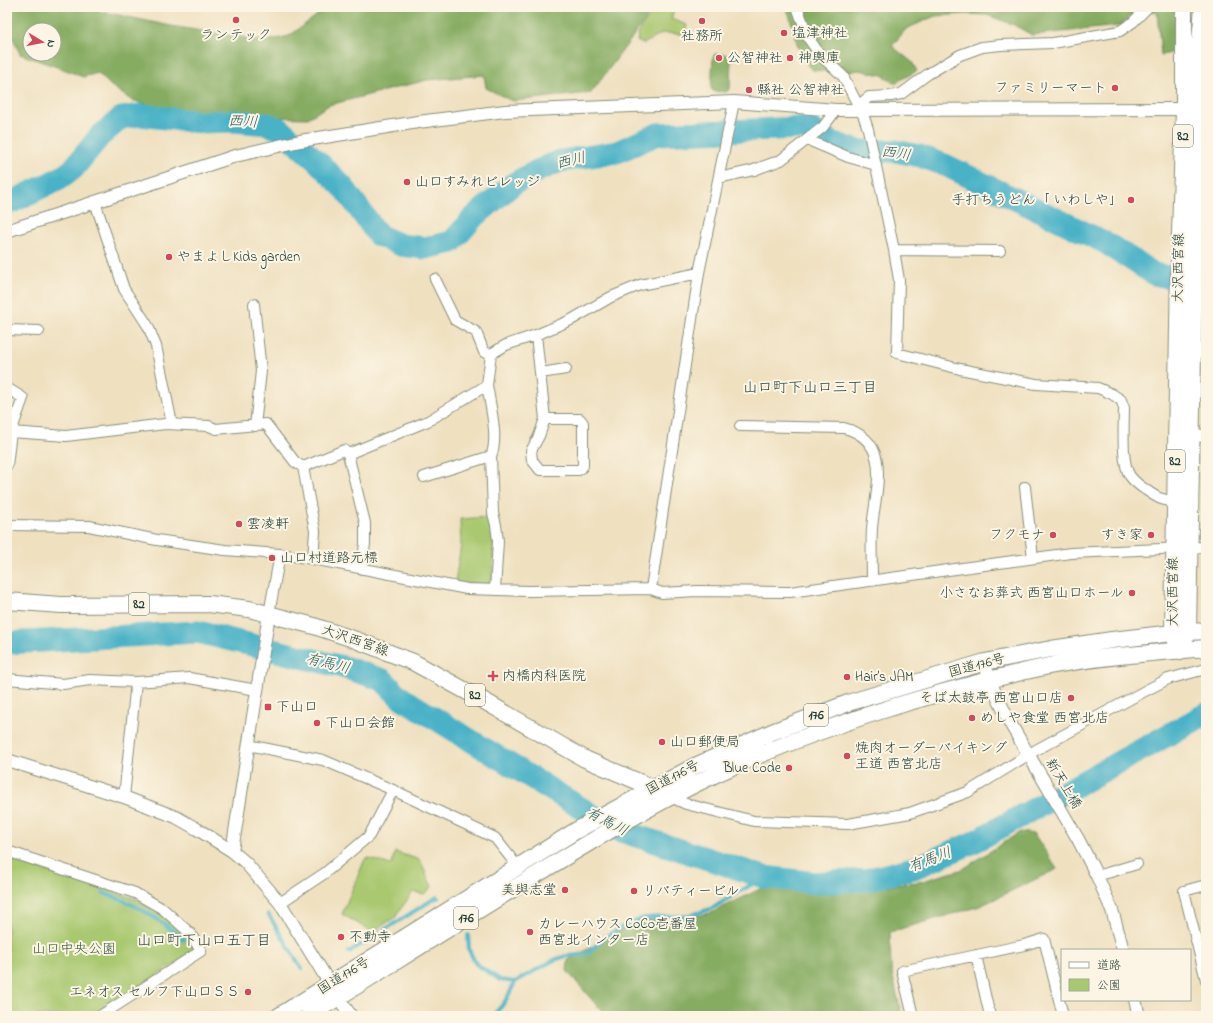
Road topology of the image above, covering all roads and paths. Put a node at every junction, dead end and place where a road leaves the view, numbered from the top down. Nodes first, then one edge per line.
1 (797, 7) edge
2 (1148, 7) edge
3 (1184, 7) edge
4 (1198, 7) edge
5 (1204, 7) edge
6 (1197, 88) junction
7 (734, 102) junction
8 (860, 109) junction
9 (1196, 109) edge
10 (836, 110) junction
11 (810, 138) junction
12 (876, 162) junction
13 (718, 178) junction
14 (95, 202) junction
15 (7, 231) edge
16 (894, 250) junction
17 (1000, 251) dead end
18 (699, 273) junction
19 (435, 279) dead end
20 (1186, 290) junction
21 (254, 304) dead end
22 (7, 330) edge
23 (39, 331) dead end
24 (536, 335) junction
25 (491, 354) junction
26 (566, 369) dead end
27 (540, 373) junction
28 (487, 385) junction
29 (7, 388) edge
30 (545, 419) junction
31 (172, 424) junction
32 (255, 426) junction
33 (740, 426) dead end
34 (11, 432) junction
35 (1199, 436) edge
36 (348, 454) junction
37 (491, 456) junction
38 (7, 466) edge
39 (303, 467) junction
40 (424, 477) dead end
41 (1025, 487) dead end
42 (1175, 502) junction
43 (7, 525) edge
44 (1181, 547) junction
45 (1206, 547) edge
46 (280, 554) junction
47 (1033, 558) junction
48 (313, 559) junction
49 (362, 569) junction
50 (872, 580) junction
51 (651, 589) junction
52 (495, 590) junction
53 (7, 601) edge
54 (268, 619) junction
55 (1206, 631) edge
56 (1180, 632) junction
57 (1206, 648) edge
58 (1180, 651) junction
59 (985, 662) junction
60 (1206, 669) edge
61 (7, 679) edge
62 (989, 680) junction
63 (136, 682) junction
64 (257, 690) junction
65 (248, 745) junction
66 (1030, 758) junction
67 (7, 760) edge
68 (392, 790) junction
69 (658, 795) junction
70 (124, 797) junction
71 (7, 851) edge
72 (232, 851) junction
73 (1137, 864) dead end
74 (518, 867) junction
75 (1097, 876) junction
76 (1206, 885) edge
77 (280, 903) junction
78 (1123, 949) edge
79 (976, 955) junction
80 (1206, 980) edge
81 (334, 991) junction
82 (1135, 1001) edge
83 (100, 1016) edge
84 (279, 1016) edge
85 (308, 1016) edge
86 (351, 1016) edge
87 (913, 1016) edge
88 (990, 1016) edge
89 (1063, 1016) edge
90 (1139, 1016) edge

1 - 8 street
2 - 8 street
3 - 9 main road, 大沢西宮線 / 82
4 - 6 main road, 大沢西宮線 / 82
5 - 6 highway
6 - 9 main road, 大沢西宮線 / 82
7 - 10 street
7 - 13 street
7 - 14 street
8 - 9 street
8 - 10 street
8 - 12 street
9 - 20 main road, 大沢西宮線 / 82
10 - 11 street
11 - 12 street
11 - 13 street
12 - 16 street
13 - 18 street
14 - 15 street
14 - 31 street
16 - 17 street
16 - 42 street
18 - 24 street
18 - 51 street
19 - 25 street
20 - 35 main road, 大沢西宮線 / 82
20 - 42 main road, 大沢西宮線 / 82
21 - 32 street
22 - 23 street
24 - 25 street
24 - 27 street
25 - 28 street
26 - 27 street
27 - 30 street
28 - 36 street
28 - 37 street
29 - 34 street
30 - 30 street
31 - 32 street
31 - 34 street
32 - 39 street
33 - 50 street
34 - 38 street
35 - 44 main road, 大沢西宮線 / 82
36 - 39 street
36 - 49 street
37 - 40 street
37 - 52 street
39 - 48 street
41 - 47 street
42 - 44 main road, 大沢西宮線 / 82
43 - 46 street
44 - 45 street
44 - 47 street
44 - 56 main road, 大沢西宮線 / 82
46 - 48 street
46 - 54 street
47 - 50 street
48 - 49 street
49 - 52 street
50 - 51 street
51 - 52 street
53 - 54 main road, 大沢西宮線 / 82
54 - 64 street
54 - 69 main road, 大沢西宮線 / 82
55 - 56 main road, 国道176号 / 176
56 - 58 main road, 大沢西宮線 / 82
56 - 59 main road, 国道176号 / 176
57 - 58 main road, 国道176号 / 176
58 - 62 main road, 国道176号 / 176
59 - 62 street, 新天上橋
59 - 69 main road, 国道176号 / 176
60 - 66 street
61 - 63 street
62 - 66 street, 新天上橋
62 - 69 main road, 国道176号 / 176
63 - 64 street
63 - 70 street
64 - 65 street
65 - 68 street
65 - 72 street
66 - 69 street
66 - 75 street, 新天上橋
67 - 70 street
68 - 74 street
68 - 77 street
69 - 74 main road, 国道176号 / 176
69 - 81 main road, 国道176号 / 176
70 - 72 street
71 - 83 street
72 - 77 street
73 - 75 street
74 - 81 main road, 国道176号 / 176
75 - 78 street, 新天上橋
76 - 80 street
77 - 81 street
79 - 87 street
79 - 88 street
79 - 89 street
81 - 84 main road, 国道176号 / 176
81 - 85 main road, 国道176号 / 176
81 - 86 street
82 - 90 street

